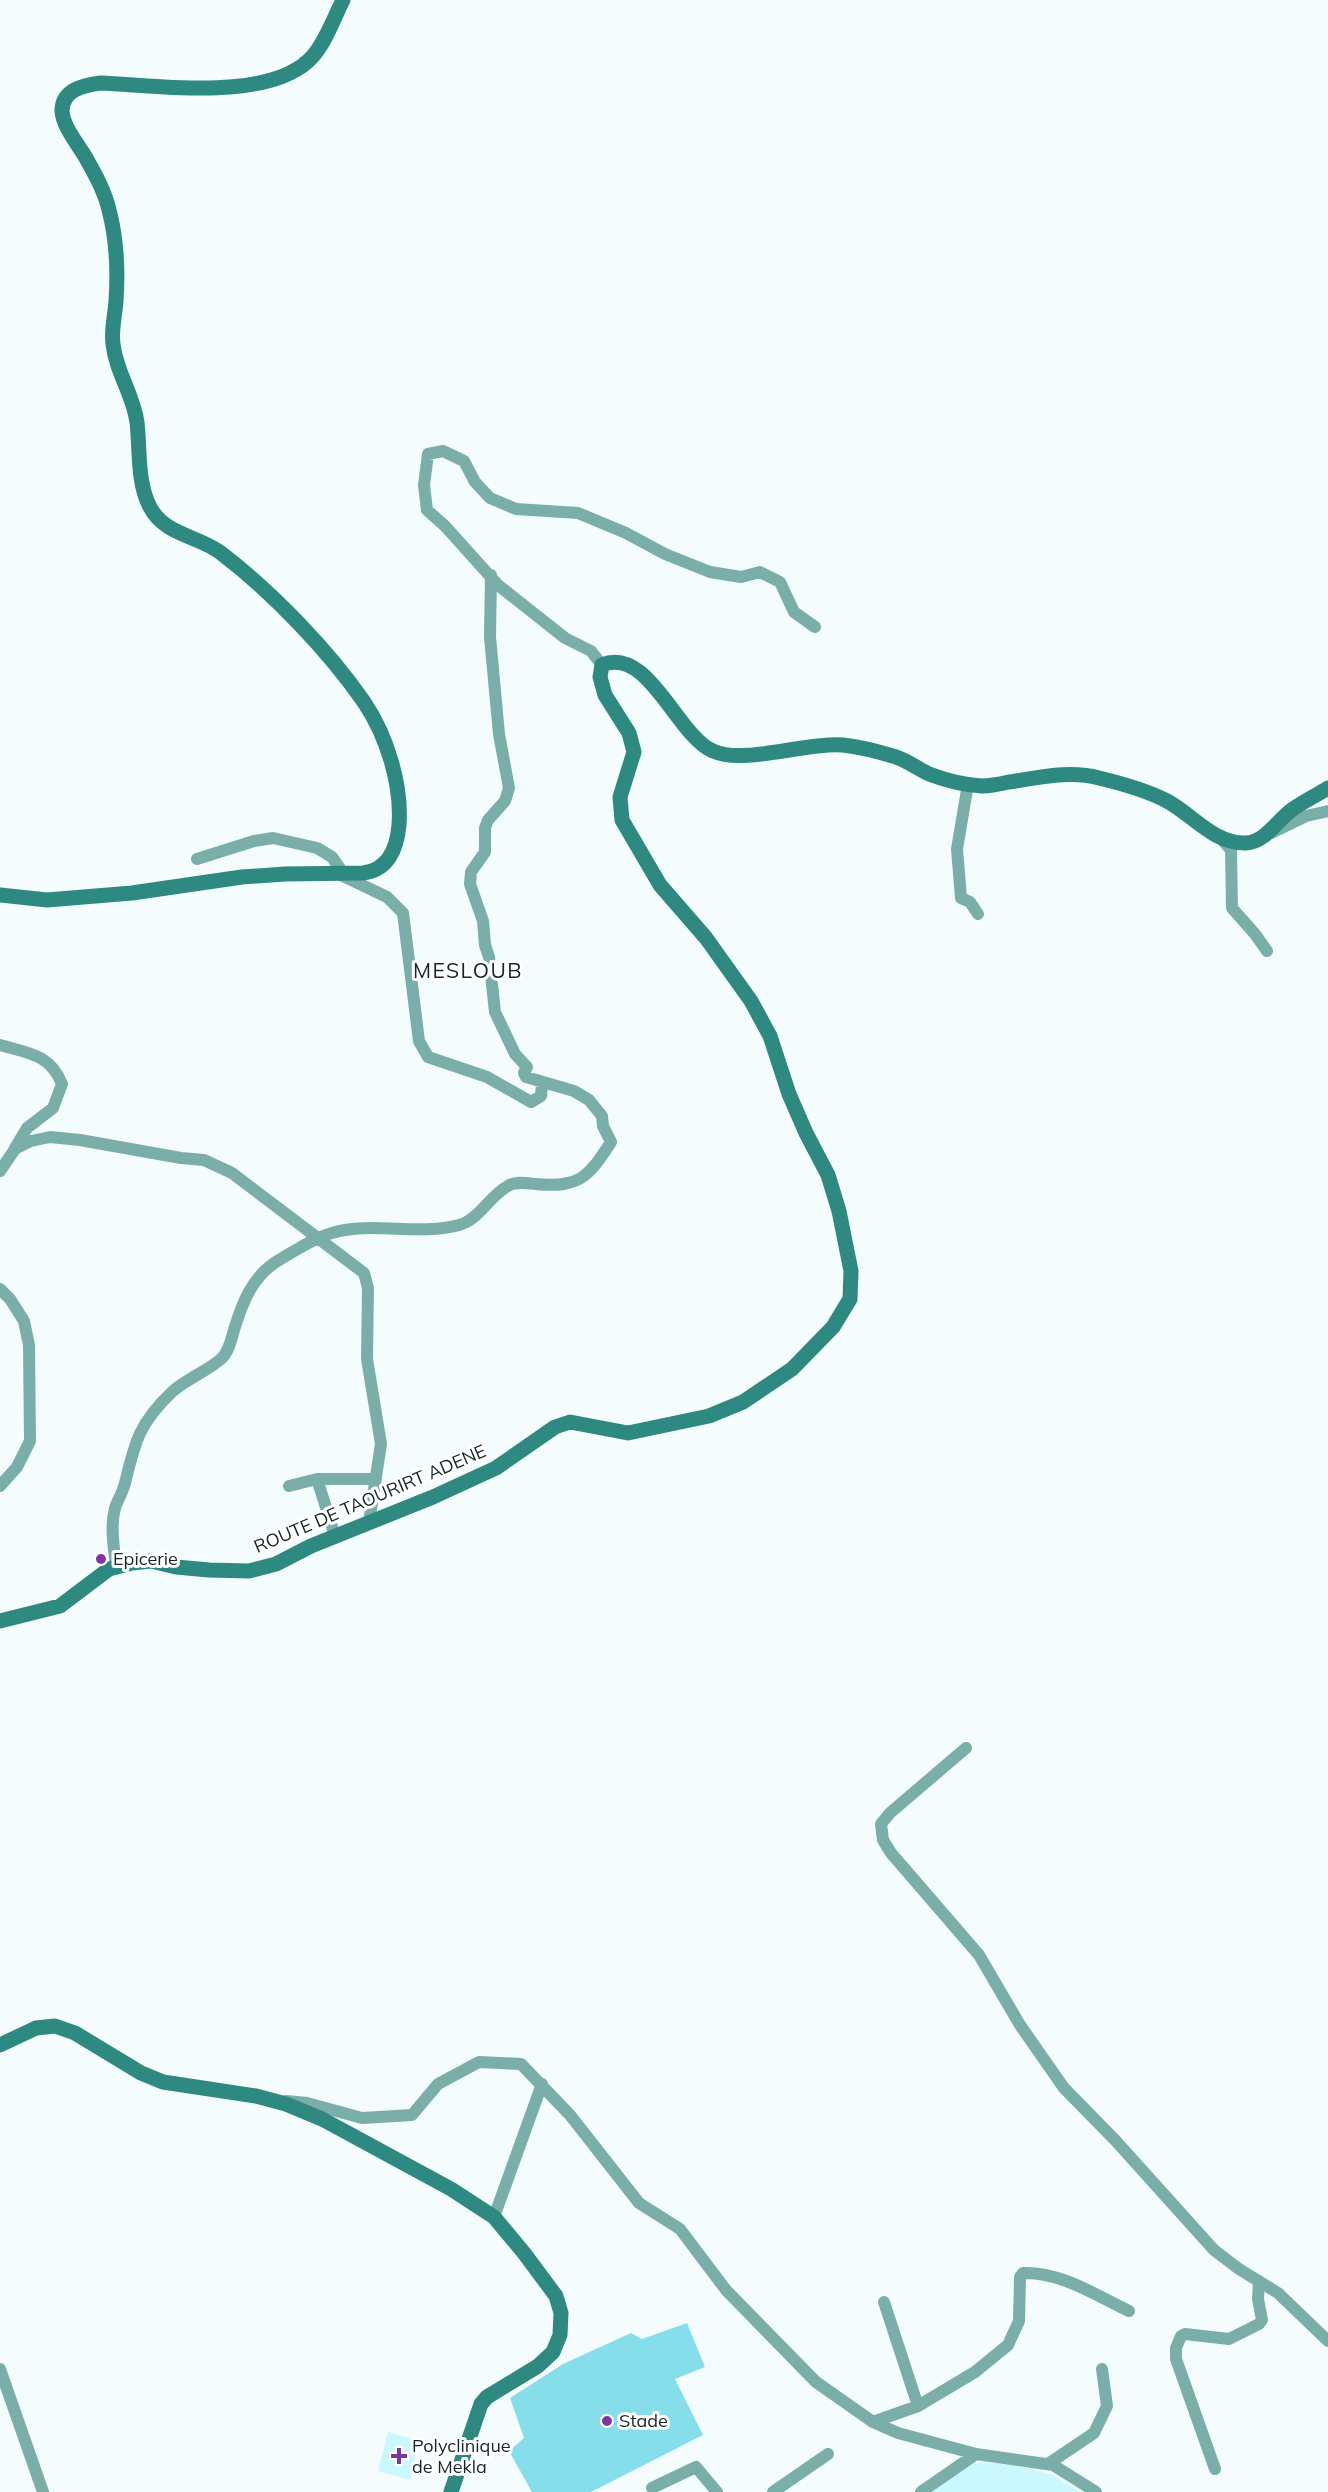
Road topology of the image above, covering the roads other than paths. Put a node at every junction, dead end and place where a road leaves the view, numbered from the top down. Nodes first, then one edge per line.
1 (343, 0) edge
2 (491, 575) junction
3 (815, 627) dead end
4 (602, 665) junction
5 (968, 784) junction
6 (1328, 788) edge
7 (1328, 811) edge
8 (1264, 836) junction
9 (1220, 837) junction
10 (197, 859) dead end
11 (341, 873) junction
12 (0, 895) edge
13 (978, 914) dead end
14 (1267, 951) dead end
15 (0, 1045) edge
16 (542, 1083) junction
17 (15, 1149) junction
18 (0, 1171) edge
19 (317, 1239) junction
20 (0, 1289) edge
21 (317, 1479) junction
22 (376, 1479) junction
23 (0, 1486) edge
24 (289, 1486) dead end
25 (369, 1522) junction
26 (335, 1536) junction
27 (116, 1567) junction
28 (0, 1621) edge
29 (966, 1748) dead end
30 (0, 2044) edge
31 (542, 2084) junction
32 (256, 2096) junction
33 (494, 2217) junction
34 (1259, 2281) junction
35 (884, 2302) dead end
36 (1129, 2311) dead end
37 (1328, 2341) edge
38 (0, 2369) edge
39 (1102, 2369) dead end
40 (918, 2406) junction
41 (873, 2422) junction
42 (828, 2454) dead end
43 (976, 2454) junction
44 (1048, 2464) junction
45 (1215, 2469) dead end
46 (652, 2488) dead end
47 (43, 2492) edge
48 (451, 2492) edge
49 (717, 2492) edge
50 (773, 2492) edge
51 (921, 2492) edge
52 (1096, 2492) edge

1 - 11 main road
2 - 3 street
2 - 4 street
2 - 16 street
4 - 5 main road
4 - 25 main road, ROUTE DE TAOURIRT ADENE
5 - 9 main road
5 - 13 street
6 - 8 main road
7 - 8 street
8 - 9 main road
9 - 14 street
10 - 11 street
11 - 12 main road
11 - 16 street
15 - 17 street
16 - 19 street
17 - 18 street
17 - 19 street
19 - 22 street
19 - 27 street
20 - 23 street
21 - 22 street
21 - 24 street
21 - 26 street
22 - 25 street
25 - 26 main road, ROUTE DE TAOURIRT ADENE
26 - 27 main road, ROUTE DE TAOURIRT ADENE
27 - 28 main road, ROUTE DE TAOURIRT ADENE
29 - 34 street
30 - 32 main road
31 - 32 street
31 - 33 street
31 - 41 street
32 - 33 main road
33 - 48 main road
34 - 37 street
34 - 45 street
35 - 40 street
36 - 40 street
38 - 47 street
39 - 44 street
40 - 41 street
41 - 43 street
42 - 50 street
43 - 44 street
43 - 51 street
44 - 52 street
46 - 49 street

